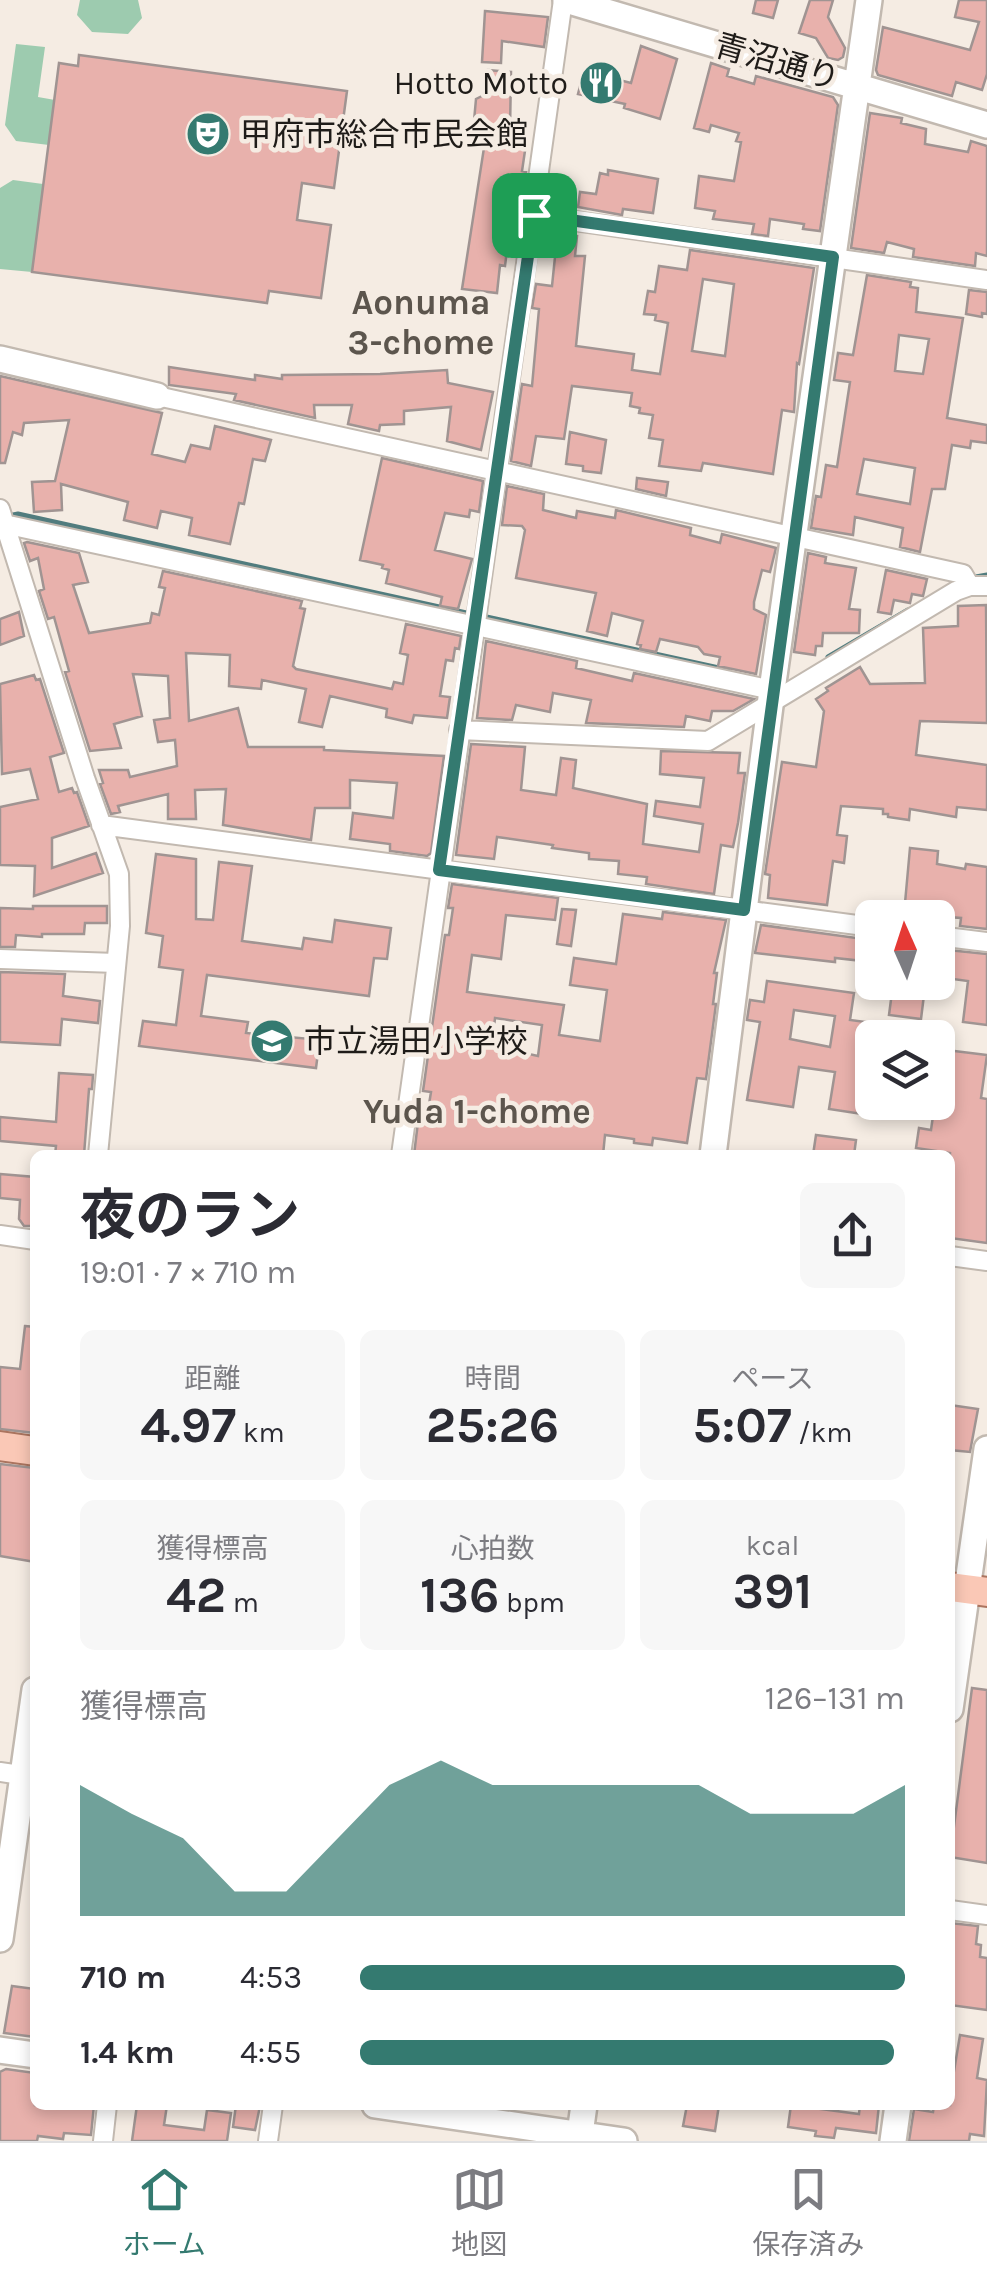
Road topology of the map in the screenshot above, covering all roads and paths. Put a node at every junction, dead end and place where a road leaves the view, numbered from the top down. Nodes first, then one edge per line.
1 (565, 0) edge
2 (869, 0) edge
3 (855, 85) junction
4 (987, 125) edge
5 (534, 215) junction
6 (833, 257) junction
7 (987, 280) edge
8 (0, 359) edge
9 (156, 396) joint
10 (496, 473) junction
11 (3, 518) edge
12 (793, 537) junction
13 (972, 583) edge
14 (475, 619) junction
15 (771, 697) junction
16 (459, 730) junction
17 (101, 826) junction
18 (439, 870) junction
19 (744, 910) junction
20 (855, 925) edge
21 (955, 938) edge
22 (987, 942) edge
23 (0, 959) edge
24 (116, 962) junction
25 (98, 1150) edge
26 (402, 1150) edge
27 (714, 1150) edge
28 (0, 1234) edge
29 (30, 1239) edge
30 (955, 1257) edge
31 (987, 1262) edge
32 (0, 1446) edge
33 (987, 1449) edge
34 (30, 1451) edge
35 (968, 1589) edge
36 (955, 1676) edge
37 (30, 1717) edge
38 (19, 1775) edge
39 (955, 1911) edge
40 (987, 1915) edge
41 (0, 1940) edge
42 (0, 2050) edge
43 (30, 2053) edge
44 (106, 2110) edge
45 (272, 2110) edge
46 (406, 2110) edge
47 (583, 2110) edge
48 (897, 2110) edge
49 (580, 2138) edge
50 (103, 2141) edge
51 (268, 2141) edge
52 (624, 2141) edge
53 (893, 2141) edge

1 - 3 street, 青沼通り
1 - 5 street
2 - 3 street
3 - 4 street, 青沼通り
3 - 6 street
5 - 6 street
5 - 10 street
6 - 7 street
6 - 12 street
8 - 9 street
9 - 10 street
10 - 12 street
10 - 14 street
11 - 14 street
11 - 17 street
12 - 13 street
12 - 15 street
13 - 15 street
14 - 15 street
14 - 16 street
15 - 16 street
15 - 19 street
16 - 18 street
17 - 18 street
17 - 24 street
18 - 19 street
18 - 26 street
19 - 20 street
19 - 27 street
21 - 22 street
23 - 24 street
24 - 25 street
28 - 29 street
30 - 31 street
32 - 34 main road
33 - 35 street
35 - 36 street
37 - 38 street
38 - 41 street
39 - 40 street
42 - 43 street
44 - 50 street
45 - 51 street
46 - 49 street
47 - 49 street
48 - 53 street
49 - 52 street

